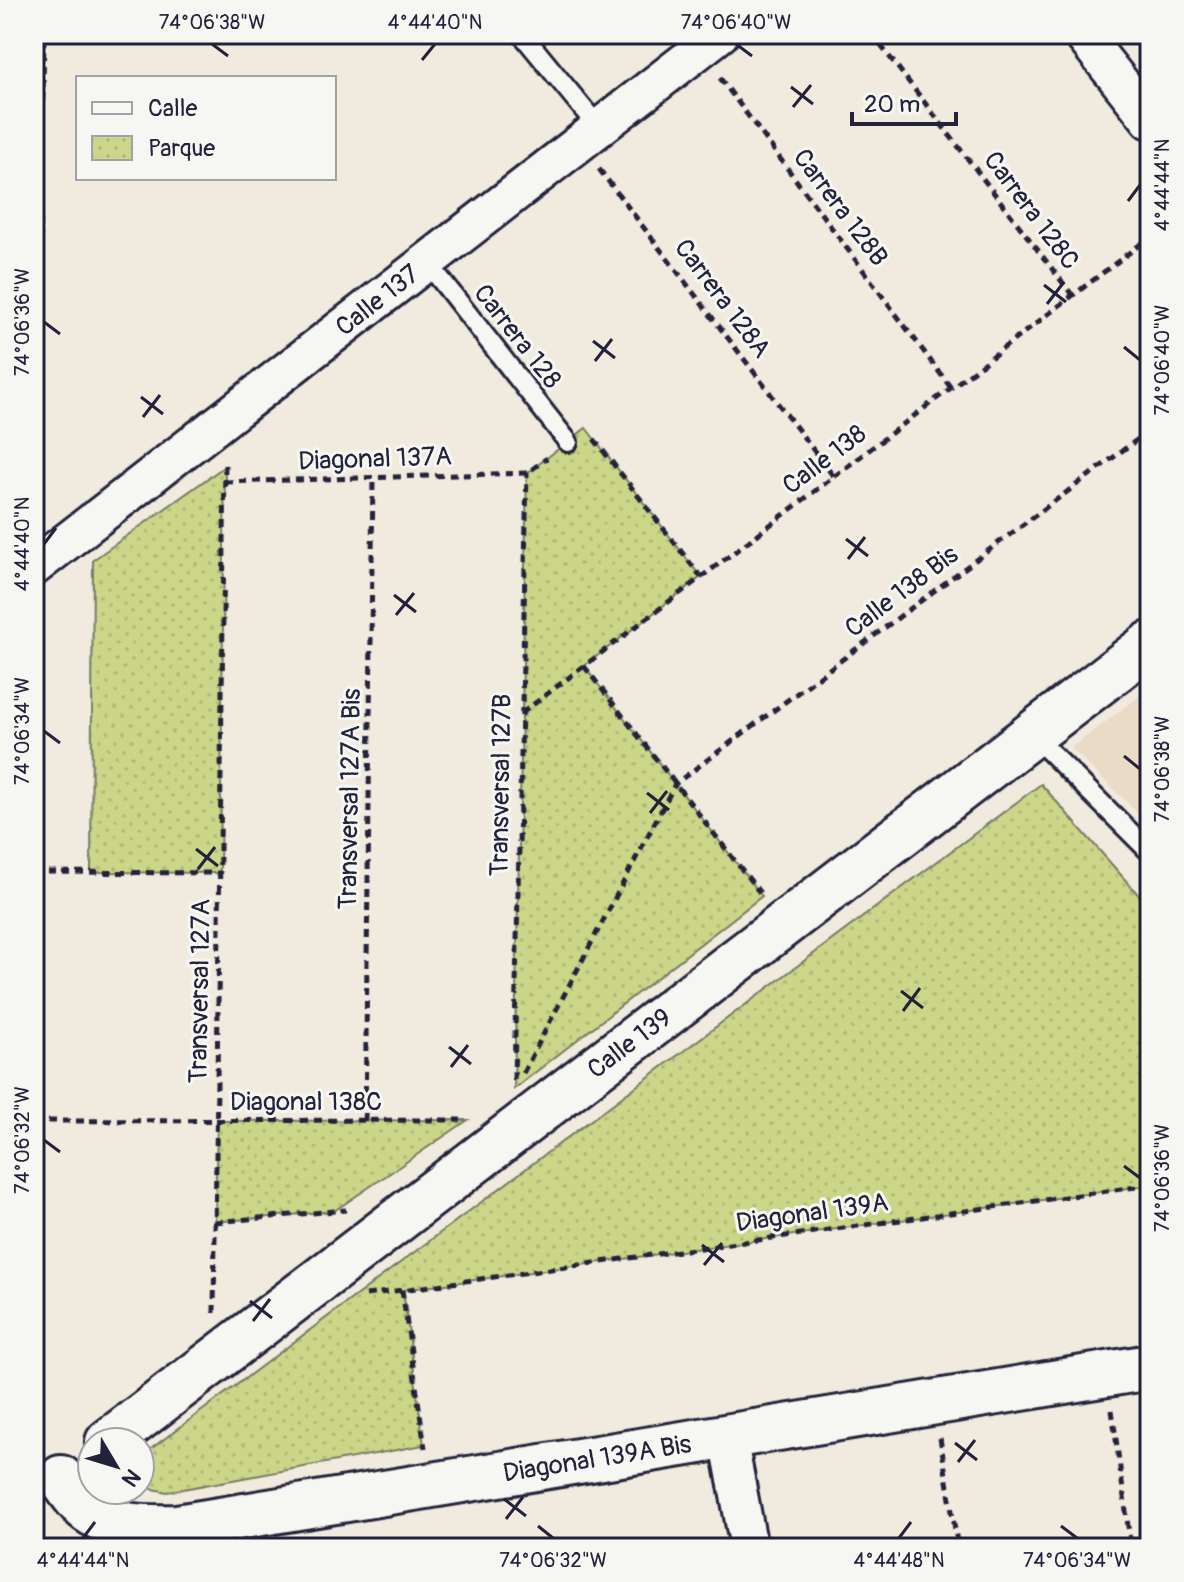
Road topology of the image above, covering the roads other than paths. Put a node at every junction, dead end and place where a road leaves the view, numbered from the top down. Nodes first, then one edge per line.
1 (522, 34) edge
2 (1082, 34) edge
3 (710, 42) edge
4 (1150, 120) edge
5 (589, 136) junction
6 (427, 262) junction
7 (568, 442) dead end
8 (34, 567) edge
9 (1150, 644) edge
10 (1033, 735) junction
11 (1150, 852) edge
12 (1150, 1367) edge
13 (129, 1426) edge
14 (728, 1437) junction
15 (62, 1476) edge
16 (100, 1532) edge
17 (749, 1548) edge

1 - 5 lane
2 - 4 street
3 - 5 street, Calle 137
5 - 6 street, Calle 137
6 - 7 lane, Carrera 128
6 - 8 street, Calle 137
9 - 10 main road, Calle 139
10 - 11 lane
10 - 13 main road, Calle 139
12 - 14 main road, Diagonal 139A Bis
14 - 16 main road, Diagonal 139A Bis
14 - 17 street
15 - 16 main road, Diagonal 139A Bis

